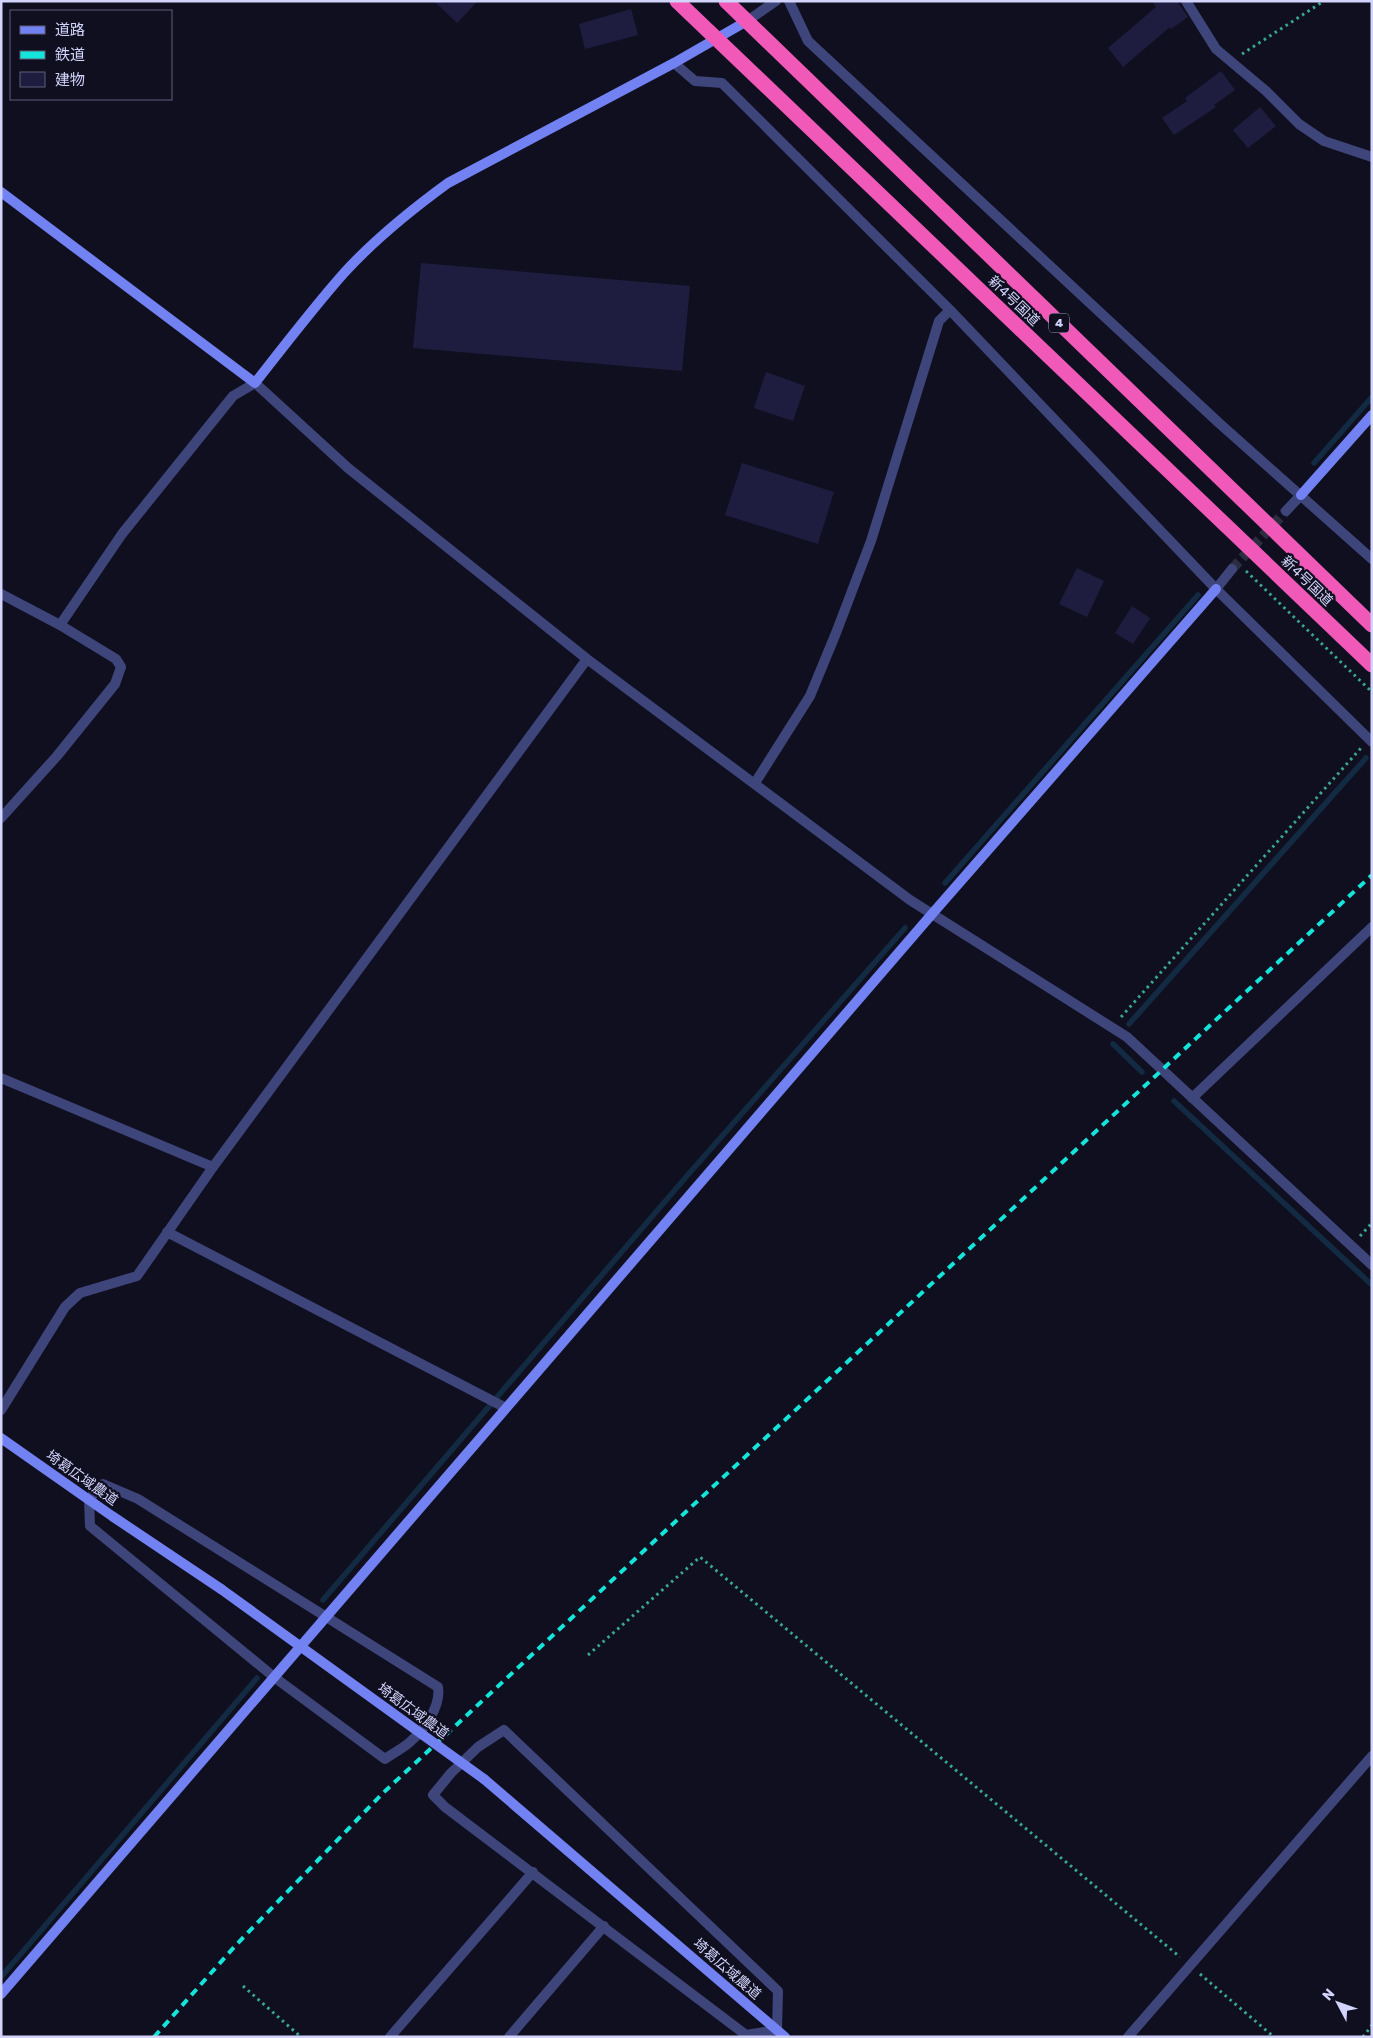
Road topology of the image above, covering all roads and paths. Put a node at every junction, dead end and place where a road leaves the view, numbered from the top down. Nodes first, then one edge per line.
1 (677, 1) edge
2 (726, 1) edge
3 (776, 1) edge
4 (789, 1) edge
5 (1186, 1) edge
6 (1324, 1) edge
7 (747, 21) junction
8 (716, 39) junction
9 (1231, 62) junction
10 (674, 63) junction
11 (1372, 157) edge
12 (1, 192) edge
13 (950, 310) junction
14 (255, 383) junction
15 (1372, 415) edge
16 (1301, 495) junction
17 (1286, 511) tunnel mouth
18 (1372, 560) edge
19 (1232, 570) tunnel mouth
20 (1216, 589) junction
21 (1, 594) edge
22 (1372, 625) edge
23 (60, 626) junction
24 (587, 659) junction
25 (1372, 665) edge
26 (1370, 741) edge
27 (755, 783) junction
28 (1, 818) edge
29 (932, 914) junction
30 (1372, 927) edge
31 (1112, 1027) junction
32 (1, 1078) edge
33 (1192, 1098) junction
34 (213, 1168) junction
35 (168, 1232) junction
36 (1372, 1264) edge
37 (506, 1408) junction
38 (1, 1410) edge
39 (1, 1438) edge
40 (89, 1499) junction
41 (326, 1617) junction
42 (588, 1655) dead end
43 (274, 1677) junction
44 (1372, 1756) edge
45 (533, 1872) junction
46 (604, 1926) junction
47 (1190, 1965) junction
48 (243, 1986) dead end
49 (1, 1994) edge
50 (1372, 2025) edge
51 (781, 2033) edge
52 (301, 2037) edge
53 (390, 2037) edge
54 (509, 2037) edge
55 (1128, 2037) edge
56 (1274, 2037) edge
57 (1363, 2037) edge

1 - 8 highway, 新4号国道 / 4
2 - 7 highway, 新4号国道 / 4
3 - 7 street
4 - 16 street
5 - 9 street
6 - 9 path
7 - 8 street
7 - 22 highway, 新4号国道 / 4
8 - 10 street
8 - 25 highway, 新4号国道 / 4
9 - 11 street
10 - 13 street
10 - 14 street
12 - 14 street
13 - 20 street
13 - 27 street
14 - 23 street
14 - 24 street
15 - 16 street
16 - 17 street
16 - 18 street
19 - 20 street
20 - 26 street
20 - 29 street
21 - 23 street
23 - 28 street
24 - 27 street
24 - 34 street
26 - 31 path
27 - 29 street
29 - 31 street
29 - 37 street
30 - 33 street
31 - 33 street
32 - 34 street
33 - 36 street
34 - 35 street
35 - 37 street
35 - 38 street
37 - 41 street
39 - 40 street, 埼葛広域農道
40 - 41 street
40 - 43 street
40 - 51 street, 埼葛広域農道, bridge
41 - 43 street
41 - 43 street
42 - 47 path
43 - 49 street
44 - 47 street
45 - 46 street
45 - 51 street
45 - 53 street
46 - 51 street
46 - 54 street
47 - 55 street
47 - 56 path
48 - 52 path
50 - 57 path

